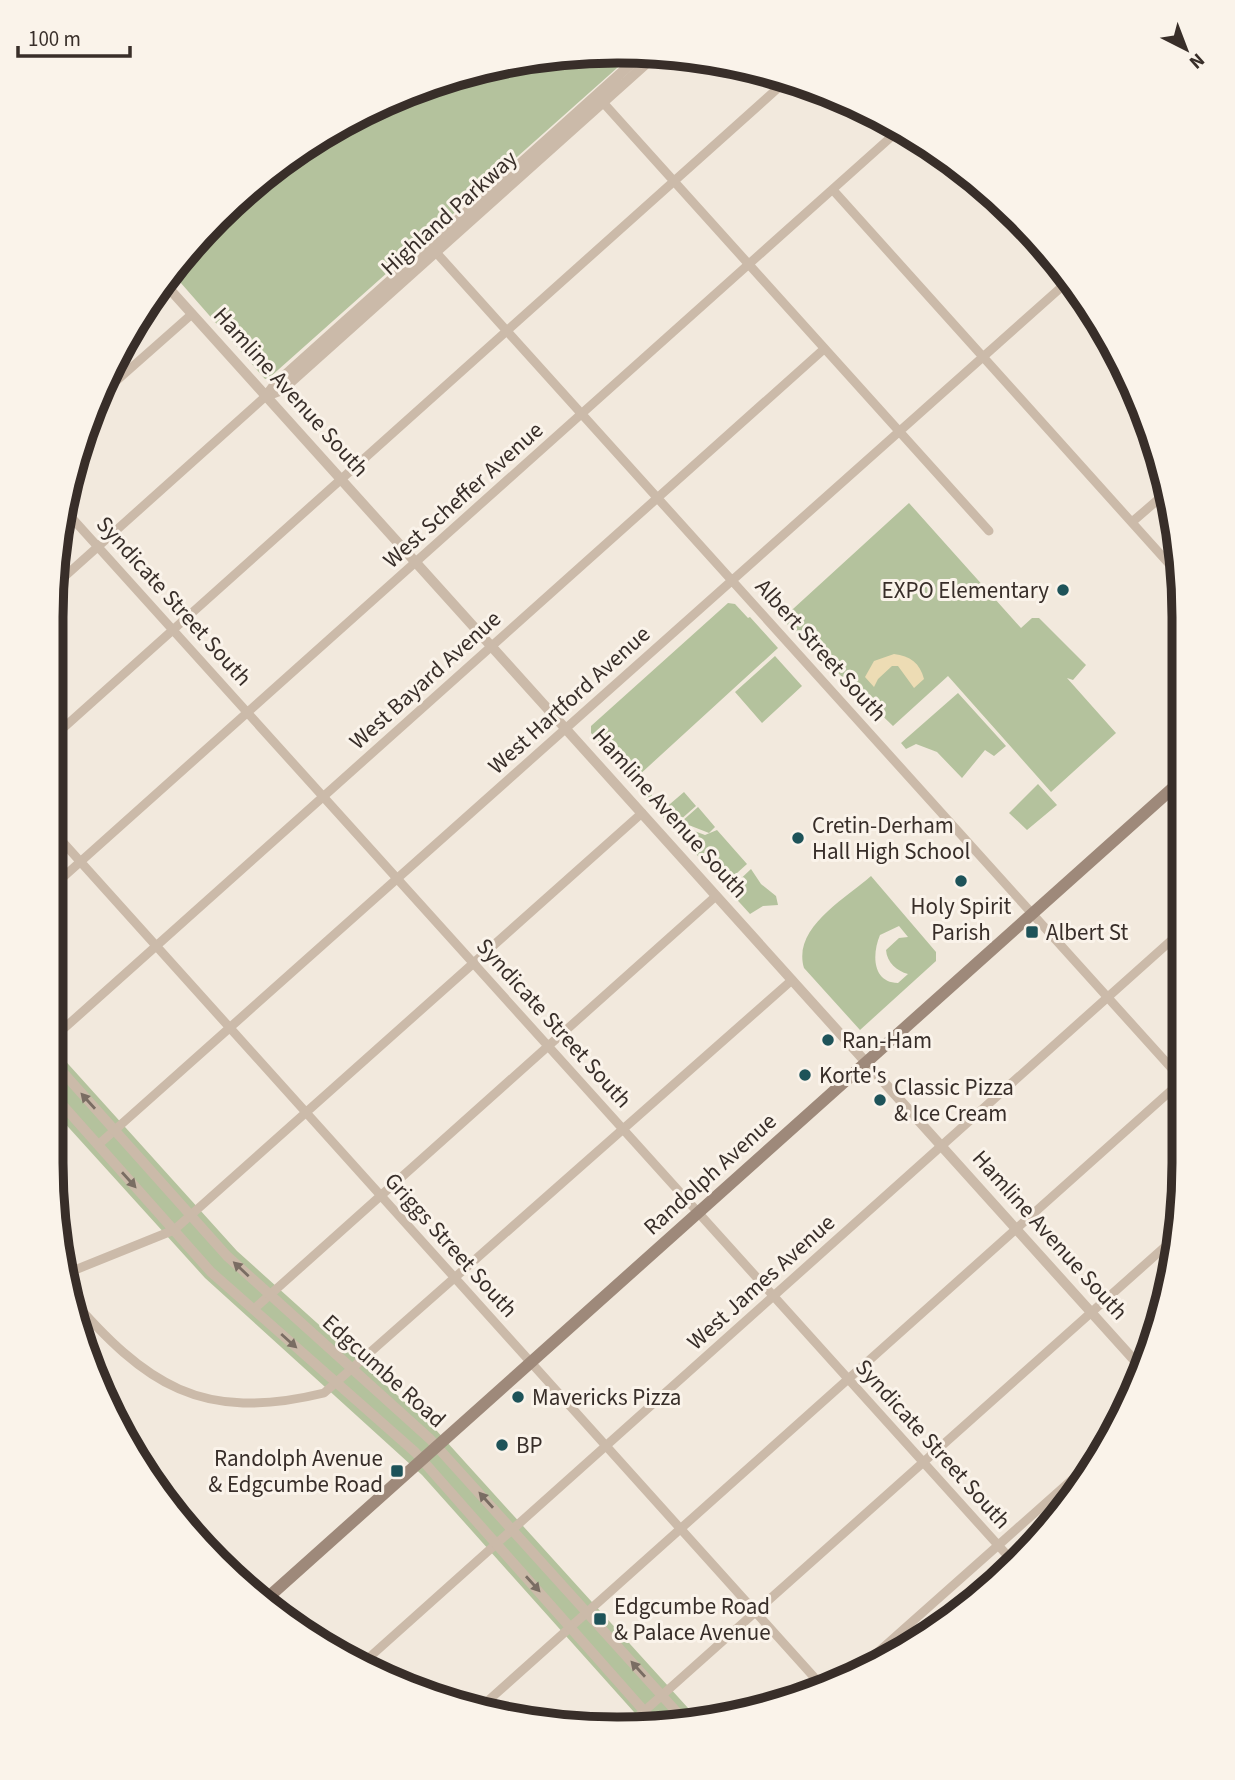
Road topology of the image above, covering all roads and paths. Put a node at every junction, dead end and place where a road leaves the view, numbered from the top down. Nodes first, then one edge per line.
1 (633, 63) edge
2 (645, 64) edge
3 (779, 87) edge
4 (599, 99) junction
5 (893, 136) edge
6 (674, 182) junction
7 (833, 190) junction
8 (433, 249) junction
9 (749, 265) junction
10 (1062, 287) edge
11 (170, 290) edge
12 (192, 314) junction
13 (507, 331) junction
14 (824, 348) junction
15 (984, 357) junction
16 (116, 381) edge
17 (266, 397) junction
18 (582, 414) junction
19 (900, 432) junction
20 (342, 479) junction
21 (657, 498) junction
22 (1159, 499) edge
23 (72, 518) edge
24 (1132, 522) junction
25 (989, 531) dead end
26 (99, 546) junction
27 (416, 563) junction
28 (1169, 564) edge
29 (64, 577) edge
30 (732, 581) junction
31 (174, 629) junction
32 (491, 646) junction
33 (248, 712) junction
34 (63, 728) edge
35 (566, 729) junction
36 (1172, 789) edge
37 (324, 796) junction
38 (642, 813) junction
39 (63, 842) edge
40 (81, 862) junction
41 (63, 878) edge
42 (398, 878) junction
43 (716, 896) junction
44 (1033, 914) junction
45 (1172, 940) edge
46 (156, 946) junction
47 (474, 962) junction
48 (792, 980) junction
49 (1108, 997) junction
50 (230, 1028) junction
51 (63, 1029) edge
52 (548, 1045) junction
53 (867, 1063) junction
54 (1172, 1067) edge
55 (63, 1072) edge
56 (1172, 1091) edge
57 (63, 1106) edge
58 (306, 1112) junction
59 (623, 1128) junction
60 (115, 1130) junction
61 (98, 1146) junction
62 (942, 1146) junction
63 (380, 1195) junction
64 (699, 1213) junction
65 (190, 1215) junction
66 (1016, 1229) junction
67 (174, 1230) junction
68 (1165, 1247) edge
69 (74, 1270) edge
70 (455, 1278) junction
71 (269, 1294) junction
72 (774, 1296) junction
73 (254, 1309) junction
74 (1091, 1312) junction
75 (84, 1313) edge
76 (1135, 1361) edge
77 (531, 1363) junction
78 (353, 1369) junction
79 (848, 1378) junction
80 (337, 1384) junction
81 (606, 1446) junction
82 (437, 1447) junction
83 (422, 1460) junction
84 (923, 1462) junction
85 (1074, 1478) edge
86 (679, 1528) junction
87 (512, 1529) junction
88 (496, 1543) junction
89 (998, 1545) junction
90 (1008, 1556) edge
91 (271, 1595) edge
92 (586, 1612) junction
93 (754, 1612) junction
94 (571, 1626) junction
95 (878, 1652) edge
96 (368, 1658) edge
97 (817, 1680) edge
98 (661, 1695) junction
99 (488, 1701) edge
100 (643, 1710) junction
101 (678, 1713) edge
102 (637, 1716) edge
103 (649, 1716) edge

1 - 4 street, Highland Parkway
2 - 4 street, Highland Parkway
3 - 6 street
4 - 6 street
4 - 8 street, Highland Parkway
5 - 7 street, West Scheffer Avenue
6 - 9 street
6 - 13 street
7 - 9 street, West Scheffer Avenue
7 - 15 street
8 - 13 street, Albert Street South
8 - 17 street, Highland Parkway
9 - 14 street
9 - 18 street, West Scheffer Avenue
10 - 15 street, West Hartford Avenue
11 - 12 street, Hamline Avenue South
12 - 16 street
12 - 17 street, Hamline Avenue South
13 - 18 street, Albert Street South
13 - 20 street
14 - 19 street
14 - 21 street, West Bayard Avenue
15 - 19 street, West Hartford Avenue
15 - 24 street
17 - 20 street, Hamline Avenue South
17 - 26 street, Highland Parkway
18 - 21 street, Albert Street South
18 - 27 street, West Scheffer Avenue
19 - 25 street
19 - 30 street, West Hartford Avenue
20 - 27 street, Hamline Avenue South
20 - 31 street
21 - 30 street, Albert Street South
21 - 32 street, West Bayard Avenue
22 - 24 street
23 - 26 street, Syndicate Street South
24 - 28 street
26 - 29 street, Highland Parkway
26 - 31 street, Syndicate Street South
27 - 32 street, Hamline Avenue South
27 - 33 street, West Scheffer Avenue
30 - 35 street, West Hartford Avenue
30 - 44 street, Albert Street South
31 - 33 street, Syndicate Street South
31 - 34 street
32 - 35 street, Hamline Avenue South
32 - 37 street, West Bayard Avenue
33 - 37 street, Syndicate Street South
33 - 40 street, West Scheffer Avenue
35 - 38 street, Hamline Avenue South
35 - 42 street, West Hartford Avenue
36 - 44 main road, Randolph Avenue
37 - 42 street, Syndicate Street South
37 - 46 street, West Bayard Avenue
38 - 43 street, Hamline Avenue South
38 - 47 street
39 - 40 street, Griggs Street South
40 - 41 street, West Scheffer Avenue
40 - 46 street, Griggs Street South
42 - 47 street, Syndicate Street South
42 - 50 street, West Hartford Avenue
43 - 48 street, Hamline Avenue South
43 - 52 street
44 - 49 street, Albert Street South
44 - 53 main road, Randolph Avenue
45 - 49 street, West James Avenue
46 - 50 street, Griggs Street South
46 - 51 street, West Bayard Avenue
47 - 52 street, Syndicate Street South
47 - 58 street
48 - 53 street, Hamline Avenue South
48 - 59 street
49 - 54 street, Albert Street South
49 - 62 street, West James Avenue
50 - 58 street, Griggs Street South
50 - 60 street, West Hartford Avenue
52 - 59 street, Syndicate Street South
52 - 63 street
53 - 62 street, Hamline Avenue South
53 - 64 main road, Randolph Avenue
60 -> 55 street, Edgcumbe Road
56 - 66 street
57 - 61 street, Edgcumbe Road
58 - 63 street, Griggs Street South
58 - 65 street
59 - 64 street, Syndicate Street South
59 - 70 street
60 - 61 street, West Hartford Avenue
60 - 65 street, Edgcumbe Road
61 -> 67 street, Edgcumbe Road
62 - 66 street, Hamline Avenue South
62 - 72 street, West James Avenue
63 - 70 street, Griggs Street South
63 - 71 street
64 - 72 street, Syndicate Street South
64 - 77 main road, Randolph Avenue
65 - 67 street
71 -> 65 street, Edgcumbe Road
66 - 74 street, Hamline Avenue South
66 - 79 street
67 - 69 street
67 - 73 street, Edgcumbe Road
68 - 74 street
70 - 77 street, Griggs Street South
70 - 78 street
71 - 73 street
71 - 78 street, Edgcumbe Road
72 - 79 street, Syndicate Street South
72 - 81 street, West James Avenue
73 -> 80 street, Edgcumbe Road
74 - 76 street, Hamline Avenue South
74 - 84 street
75 - 80 street
77 - 81 street, Griggs Street South
77 - 82 main road, Randolph Avenue
78 - 80 street
78 - 82 street, Edgcumbe Road
79 - 84 street, Syndicate Street South
79 - 86 street
80 - 83 street, Edgcumbe Road
81 - 86 street, Griggs Street South
81 - 87 street, West James Avenue
82 - 83 main road, Randolph Avenue
87 -> 82 street, Edgcumbe Road
83 - 88 street, Edgcumbe Road
83 - 91 main road, Randolph Avenue
84 - 89 street, Syndicate Street South
84 - 93 street
85 - 89 street
86 - 92 street
86 - 93 street, Griggs Street South
87 - 88 street, West James Avenue
87 - 92 street, Edgcumbe Road
88 -> 94 street, Edgcumbe Road
88 - 96 street, West James Avenue
89 - 90 street, Syndicate Street South
89 - 95 street
92 - 94 street
98 -> 92 street, Edgcumbe Road
93 - 97 street, Griggs Street South
93 - 98 street
94 - 99 street
94 - 100 street, Edgcumbe Road
98 - 100 street
98 - 101 street, Edgcumbe Road
100 - 102 street
100 - 103 street, Edgcumbe Road

